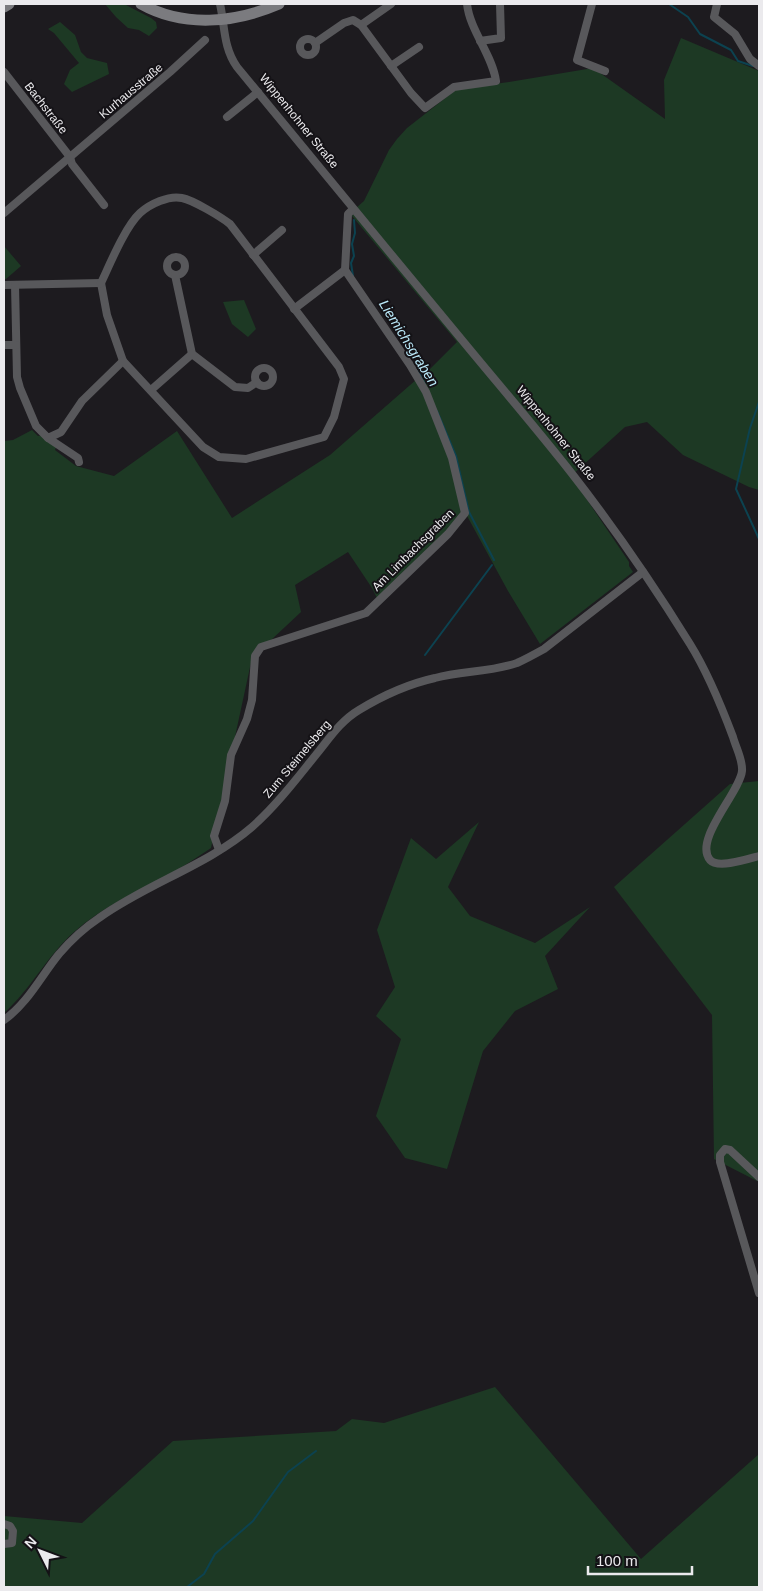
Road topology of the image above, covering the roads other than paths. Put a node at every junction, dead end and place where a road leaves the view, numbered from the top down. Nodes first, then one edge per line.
1 (9, 4) edge
2 (141, 4) edge
3 (220, 4) edge
4 (279, 4) edge
5 (391, 4) edge
6 (468, 4) edge
7 (500, 4) edge
8 (592, 4) edge
9 (717, 4) edge
10 (4, 7) edge
11 (222, 20) junction
12 (361, 25) junction
13 (205, 40) dead end
14 (480, 41) junction
15 (315, 43) dead end
16 (419, 47) dead end
17 (392, 66) junction
18 (759, 66) edge
19 (605, 71) dead end
20 (4, 72) edge
21 (258, 92) junction
22 (227, 118) dead end
23 (70, 158) junction
24 (104, 205) dead end
25 (353, 209) junction
26 (4, 213) edge
27 (282, 230) dead end
28 (253, 256) junction
29 (345, 270) junction
30 (175, 275) dead end
31 (101, 283) junction
32 (4, 285) edge
33 (15, 285) junction
34 (294, 309) junction
35 (4, 345) edge
36 (16, 345) junction
37 (192, 354) junction
38 (123, 361) junction
39 (257, 382) dead end
40 (151, 390) junction
41 (48, 438) junction
42 (79, 462) dead end
43 (644, 572) junction
44 (219, 850) junction
45 (759, 856) edge
46 (4, 1020) edge
47 (759, 1177) edge
48 (759, 1294) edge
49 (4, 1524) edge
50 (4, 1544) edge

1 - 10 main road
2 - 11 main road
3 - 11 street, Wippenhohner Straße
4 - 11 main road
5 - 12 street
6 - 14 street
7 - 14 street
8 - 19 street
9 - 18 street
11 - 21 street, Wippenhohner Straße
12 - 15 street
12 - 17 street
13 - 23 street, Kurhausstraße
14 - 17 street
16 - 17 street
20 - 23 street, Bachstraße
21 - 22 street
21 - 25 street, Wippenhohner Straße
23 - 24 street
23 - 26 street, Kurhausstraße
25 - 29 street
25 - 43 street, Wippenhohner Straße
27 - 28 street
28 - 31 street
28 - 34 street
29 - 34 street
29 - 44 street, Am Limbachsgraben
30 - 37 street
31 - 33 street
31 - 38 street
32 - 33 street
33 - 36 street
34 - 40 street
35 - 36 street
36 - 41 street
37 - 39 street
37 - 40 street
38 - 40 street
38 - 41 street
41 - 42 street
43 - 44 street, Zum Steimelsberg
43 - 45 street, Wippenhohner Straße
44 - 46 street, Zum Steimelsberg
47 - 48 street
49 - 50 street

